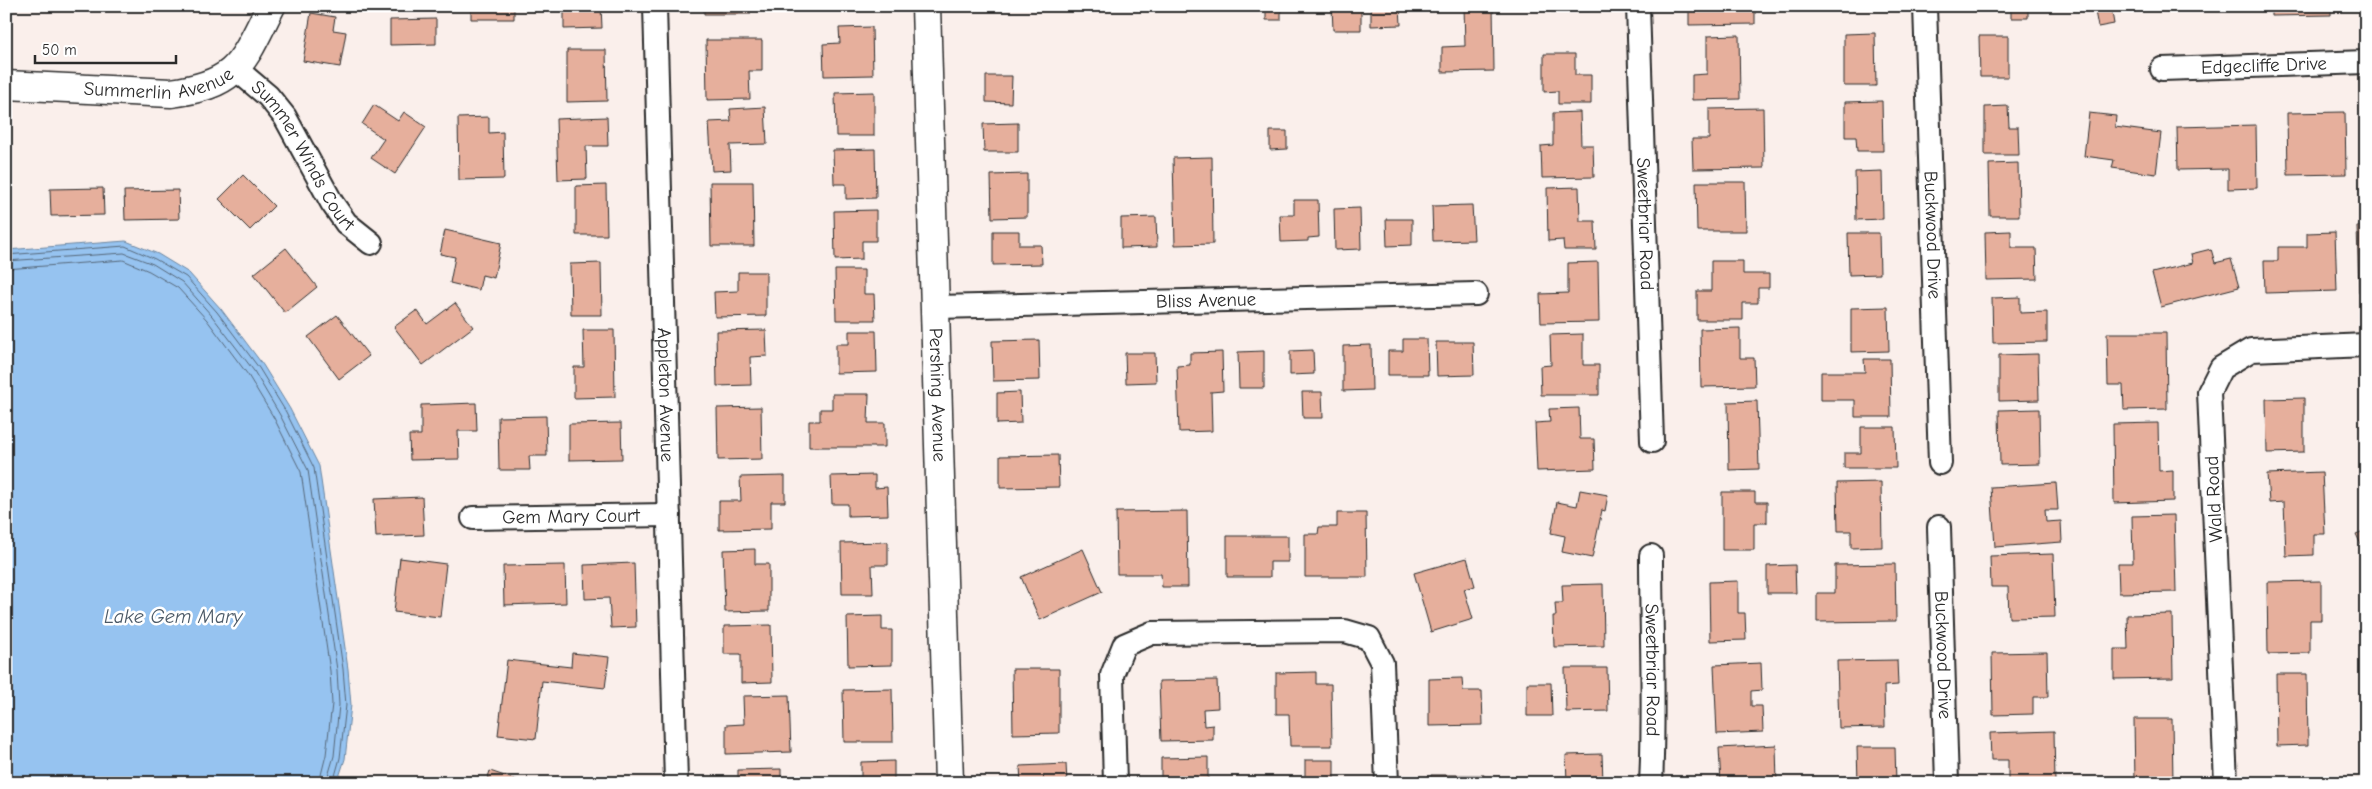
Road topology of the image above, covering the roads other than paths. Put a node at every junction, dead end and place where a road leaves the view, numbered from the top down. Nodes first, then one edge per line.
1 (271, 6) edge
2 (655, 6) edge
3 (926, 6) edge
4 (1638, 6) edge
5 (1925, 6) edge
6 (2366, 62) edge
7 (236, 69) junction
8 (2162, 69) dead end
9 (6, 85) edge
10 (371, 243) dead end
11 (1476, 294) dead end
12 (936, 307) junction
13 (2366, 345) edge
14 (1652, 441) dead end
15 (1940, 463) dead end
16 (669, 515) junction
17 (473, 518) dead end
18 (1938, 527) dead end
19 (1651, 556) dead end
20 (676, 783) edge
21 (949, 783) edge
22 (1115, 783) edge
23 (1386, 783) edge
24 (1651, 783) edge
25 (1947, 783) edge
26 (2226, 783) edge

1 - 7 street, Summerlin Avenue
2 - 16 street, Appleton Avenue
3 - 12 street, Pershing Avenue
4 - 14 street, Sweetbriar Road
5 - 15 street, Buckwood Drive
6 - 8 street, Edgecliffe Drive
7 - 9 street, Summerlin Avenue
7 - 10 street, Summer Winds Court
11 - 12 street, Bliss Avenue
12 - 21 street, Pershing Avenue
13 - 26 street, Wald Road
16 - 17 street, Gem Mary Court
16 - 20 street, Appleton Avenue
18 - 25 street, Buckwood Drive
19 - 24 street, Sweetbriar Road
22 - 23 street

